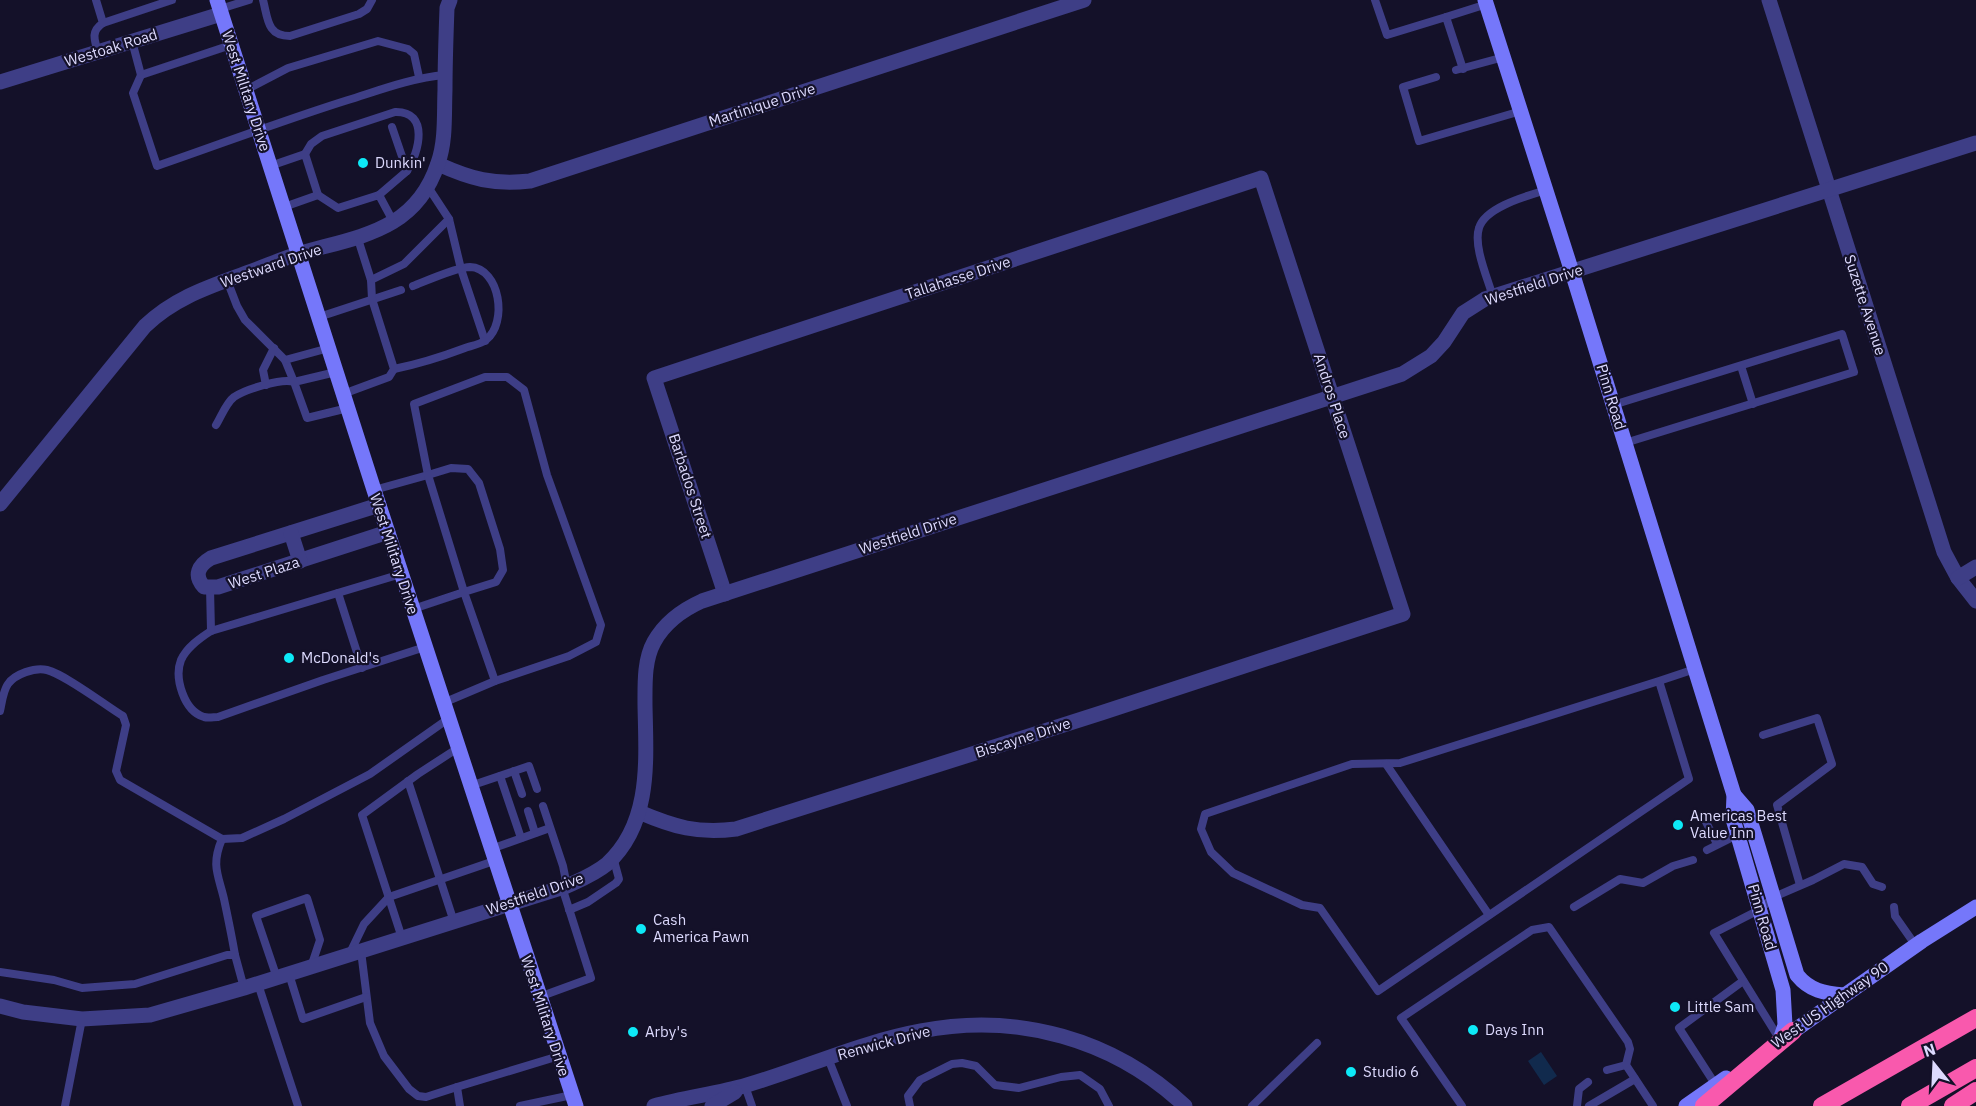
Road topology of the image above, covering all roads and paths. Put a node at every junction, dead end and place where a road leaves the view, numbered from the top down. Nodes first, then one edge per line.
1 (96, 0) edge
2 (172, 0) edge
3 (249, 0) edge
4 (263, 0) edge
5 (372, 0) edge
6 (450, 0) edge
7 (1084, 0) edge
8 (1375, 0) edge
9 (1769, 0) edge
10 (1486, 2) edge
11 (219, 8) edge
12 (1446, 17) junction
13 (104, 23) junction
14 (132, 41) junction
15 (231, 45) junction
16 (98, 52) junction
17 (1504, 57) junction
18 (141, 75) junction
19 (445, 75) junction
20 (419, 77) junction
21 (1436, 77) dead end
22 (0, 82) edge
23 (246, 90) junction
24 (1521, 111) junction
25 (392, 127) dead end
26 (259, 131) junction
27 (1976, 143) edge
28 (305, 154) junction
29 (438, 164) junction
30 (270, 166) junction
31 (407, 171) junction
32 (1261, 178) joint
33 (428, 187) junction
34 (1828, 189) junction
35 (1546, 190) junction
36 (318, 195) junction
37 (379, 195) junction
38 (284, 207) junction
39 (449, 219) junction
40 (394, 223) junction
41 (358, 238) junction
42 (299, 254) junction
43 (461, 269) junction
44 (1572, 273) junction
45 (227, 280) junction
46 (371, 280) junction
47 (413, 286) dead end
48 (400, 290) dead end
49 (1493, 297) junction
50 (372, 299) junction
51 (319, 317) junction
52 (485, 341) junction
53 (274, 348) junction
54 (328, 348) junction
55 (285, 360) junction
56 (1741, 366) junction
57 (394, 369) junction
58 (336, 372) junction
59 (654, 378) joint
60 (294, 382) junction
61 (266, 385) junction
62 (1333, 397) junction
63 (346, 401) junction
64 (1753, 404) junction
65 (1613, 405) junction
66 (216, 425) dead end
67 (1625, 443) junction
68 (428, 475) junction
69 (374, 489) junction
70 (0, 504) edge
71 (379, 505) junction
72 (388, 532) junction
73 (291, 533) junction
74 (300, 561) junction
75 (1976, 567) edge
76 (401, 574) junction
77 (1958, 578) junction
78 (210, 588) junction
79 (464, 592) junction
80 (338, 593) junction
81 (725, 594) junction
82 (1976, 601) edge
83 (412, 609) junction
84 (1403, 614) joint
85 (211, 631) junction
86 (425, 647) junction
87 (362, 668) junction
88 (1695, 669) junction
89 (495, 681) junction
90 (1659, 681) junction
91 (443, 703) junction
92 (0, 711) edge
93 (448, 719) junction
94 (1763, 735) dead end
95 (458, 748) junction
96 (1386, 764) junction
97 (514, 771) junction
98 (500, 776) junction
99 (408, 781) junction
100 (470, 786) junction
101 (537, 789) dead end
102 (522, 794) dead end
103 (1734, 795) junction
104 (543, 806) dead end
105 (528, 811) dead end
106 (639, 812) junction
107 (1703, 816) dead end
108 (550, 828) junction
109 (1753, 830) junction
110 (535, 833) junction
111 (1737, 834) junction
112 (521, 838) junction
113 (222, 839) junction
114 (1717, 844) junction
115 (1707, 850) dead end
116 (492, 855) junction
117 (613, 857) junction
118 (1693, 860) dead end
119 (441, 879) junction
120 (1800, 885) junction
121 (564, 887) junction
122 (1876, 888) dead end
123 (389, 897) junction
124 (1773, 897) junction
125 (508, 904) junction
126 (1574, 907) dead end
127 (1976, 907) edge
128 (569, 910) junction
129 (1759, 910) junction
130 (1884, 912) dead end
131 (1490, 915) junction
132 (454, 922) junction
133 (402, 938) junction
134 (1916, 946) junction
135 (355, 953) junction
136 (235, 955) junction
137 (311, 967) junction
138 (0, 972) edge
139 (283, 976) junction
140 (1743, 981) junction
141 (251, 986) junction
142 (1844, 995) junction
143 (366, 997) junction
144 (539, 997) junction
145 (0, 1006) edge
146 (1976, 1017) edge
147 (82, 1019) junction
148 (1787, 1035) junction
149 (1317, 1043) dead end
150 (559, 1056) junction
151 (828, 1059) junction
152 (1626, 1065) junction
153 (1976, 1068) edge
154 (1607, 1070) dead end
155 (1635, 1078) junction
156 (1588, 1082) dead end
157 (745, 1086) junction
158 (457, 1087) junction
159 (1718, 1089) junction
160 (1976, 1091) edge
161 (574, 1100) edge
162 (65, 1106) edge
163 (298, 1106) edge
164 (460, 1106) edge
165 (520, 1106) edge
166 (654, 1106) edge
167 (712, 1106) edge
168 (752, 1106) edge
169 (847, 1106) edge
170 (910, 1106) edge
171 (1109, 1106) edge
172 (1185, 1106) edge
173 (1252, 1106) edge
174 (1462, 1106) edge
175 (1577, 1106) edge
176 (1589, 1106) edge
177 (1653, 1106) edge
178 (1686, 1106) edge
179 (1704, 1106) edge
180 (1822, 1106) edge
181 (1910, 1106) edge
182 (1953, 1106) edge

1 - 13 lane
2 - 13 lane
3 - 11 lane
4 - 5 lane
6 - 19 street, Westward Drive
7 - 29 street, Martinique Drive
8 - 12 lane
9 - 34 street, Suzette Avenue
10 - 12 lane
10 - 17 main road, Pinn Road
11 - 14 street, Westoak Road
11 - 15 main road, West Military Drive
12 - 17 lane
13 - 16 lane
14 - 16 street, Westoak Road
14 - 18 lane
15 - 18 lane
15 - 23 main road, West Military Drive
16 - 22 street, Westoak Road
17 - 24 main road, Pinn Road
18 - 26 lane
19 - 20 lane
19 - 29 street, Westward Drive
20 - 23 lane
20 - 26 lane
21 - 24 lane
23 - 26 main road, West Military Drive
24 - 35 main road, Pinn Road
25 - 31 lane
26 - 30 main road, West Military Drive
27 - 34 street, Westfield Drive
28 - 30 lane
28 - 31 lane
28 - 36 lane
29 - 33 street, Westward Drive
30 - 38 main road, West Military Drive
31 - 37 lane
32 - 59 street, Tallahasse Drive
32 - 62 street, Andros Place
33 - 39 lane
33 - 40 street, Westward Drive
34 - 44 street, Westfield Drive
34 - 77 street, Suzette Avenue
35 - 44 main road, Pinn Road
35 - 49 lane
36 - 37 lane
36 - 38 lane
37 - 40 lane
38 - 42 main road, West Military Drive
39 - 43 lane
39 - 46 lane
40 - 41 street, Westward Drive
41 - 42 street, Westward Drive
41 - 46 lane
42 - 45 street, Westward Drive
42 - 51 main road, West Military Drive
43 - 47 lane
43 - 52 lane
43 - 52 lane
44 - 49 street, Westfield Drive
44 - 65 main road, Pinn Road
45 - 53 lane
45 - 70 street, Westward Drive
46 - 50 lane
48 - 50 lane
49 - 62 street, Westfield Drive
50 - 51 lane
50 - 57 lane
51 - 54 main road, West Military Drive
52 - 57 lane
53 - 55 lane
53 - 61 lane
54 - 55 lane
54 - 58 main road, West Military Drive
55 - 60 lane
56 - 64 lane
56 - 64 lane
56 - 65 lane
57 - 63 lane
58 - 60 lane
58 - 63 main road, West Military Drive
59 - 81 street, Barbados Street
60 - 61 lane
60 - 63 lane
61 - 66 lane
62 - 81 street, Westfield Drive
62 - 84 street, Andros Place
63 - 69 main road, West Military Drive
64 - 67 lane
65 - 67 main road, Pinn Road
67 - 88 main road, Pinn Road
68 - 69 lane
68 - 79 lane
68 - 79 lane
68 - 89 lane
69 - 71 main road, West Military Drive
71 - 72 main road, West Military Drive
71 - 73 street, West Plaza
72 - 74 street, West Plaza
72 - 76 main road, West Military Drive
73 - 74 street
73 - 78 street, West Plaza
74 - 78 street, West Plaza
75 - 77 street
76 - 80 lane
76 - 83 main road, West Military Drive
77 - 82 street, Suzette Avenue
78 - 85 lane
79 - 83 lane
79 - 89 lane
80 - 85 lane
80 - 87 lane
81 - 106 street, Westfield Drive
83 - 86 main road, West Military Drive
84 - 106 street, Biscayne Drive
85 - 87 lane
86 - 87 lane
86 - 91 main road, West Military Drive
88 - 90 lane
88 - 103 main road, Pinn Road
89 - 91 lane
90 - 96 lane
90 - 131 lane
91 - 93 main road, West Military Drive
92 - 113 lane
93 - 95 main road, West Military Drive
93 - 113 lane
94 - 120 lane
95 - 99 lane
95 - 100 main road, West Military Drive
96 - 131 lane
96 - 131 lane
97 - 98 lane
97 - 101 lane
97 - 102 lane
98 - 100 lane
98 - 112 lane
99 - 119 lane
99 - 123 lane
100 - 116 main road, West Military Drive
103 - 109 main road, Pinn Road
103 - 111 main road, Pinn Road
104 - 108 lane
105 - 110 lane
106 - 117 street, Westfield Drive
107 - 114 lane
108 - 110 lane
108 - 121 lane
109 - 111 lane
109 - 124 main road, Pinn Road
110 - 112 lane
111 - 114 lane
111 - 129 main road, Pinn Road
112 - 116 lane
113 - 136 lane
114 - 115 lane
116 - 119 lane
116 - 125 main road, West Military Drive
117 - 121 street, Westfield Drive
117 - 128 lane
118 - 126 lane
119 - 123 lane
119 - 132 lane
120 - 122 lane
120 - 124 lane
121 - 125 street, Westfield Drive
121 - 128 lane
123 - 133 lane
123 - 135 lane
124 - 129 lane
124 - 142 main road, Pinn Road
125 - 132 street, Westfield Drive
125 - 144 main road, West Military Drive
127 - 134 main road, West US Highway 90
128 - 144 lane
129 - 140 lane
129 - 148 main road, Pinn Road
130 - 134 lane
132 - 133 street, Westfield Drive
133 - 135 street, Westfield Drive
134 - 142 main road, West US Highway 90
135 - 137 street, Westfield Drive
135 - 143 lane
136 - 138 lane
136 - 141 lane
137 - 139 street, Westfield Drive
137 - 139 lane
139 - 141 street, Westfield Drive
139 - 143 lane
140 - 148 lane
140 - 159 lane
141 - 147 street, Westfield Drive
141 - 163 lane
142 - 148 main road, West US Highway 90
143 - 158 lane
144 - 150 main road, West Military Drive
145 - 147 street, Westfield Drive
146 - 180 highway
147 - 162 lane
148 - 159 highway
149 - 173 lane
150 - 158 lane
150 - 161 main road, West Military Drive
151 - 157 street, Renwick Drive
151 - 169 lane
151 - 172 street, Renwick Drive
152 - 154 lane
152 - 155 lane
152 - 174 lane
153 - 181 highway
155 - 176 lane
155 - 177 lane
156 - 175 lane
157 - 166 street, Renwick Drive
157 - 167 street, Renwick Drive
157 - 168 lane
158 - 164 lane
159 - 178 main road
159 - 179 highway
160 - 182 highway
161 - 165 lane
170 - 171 lane

